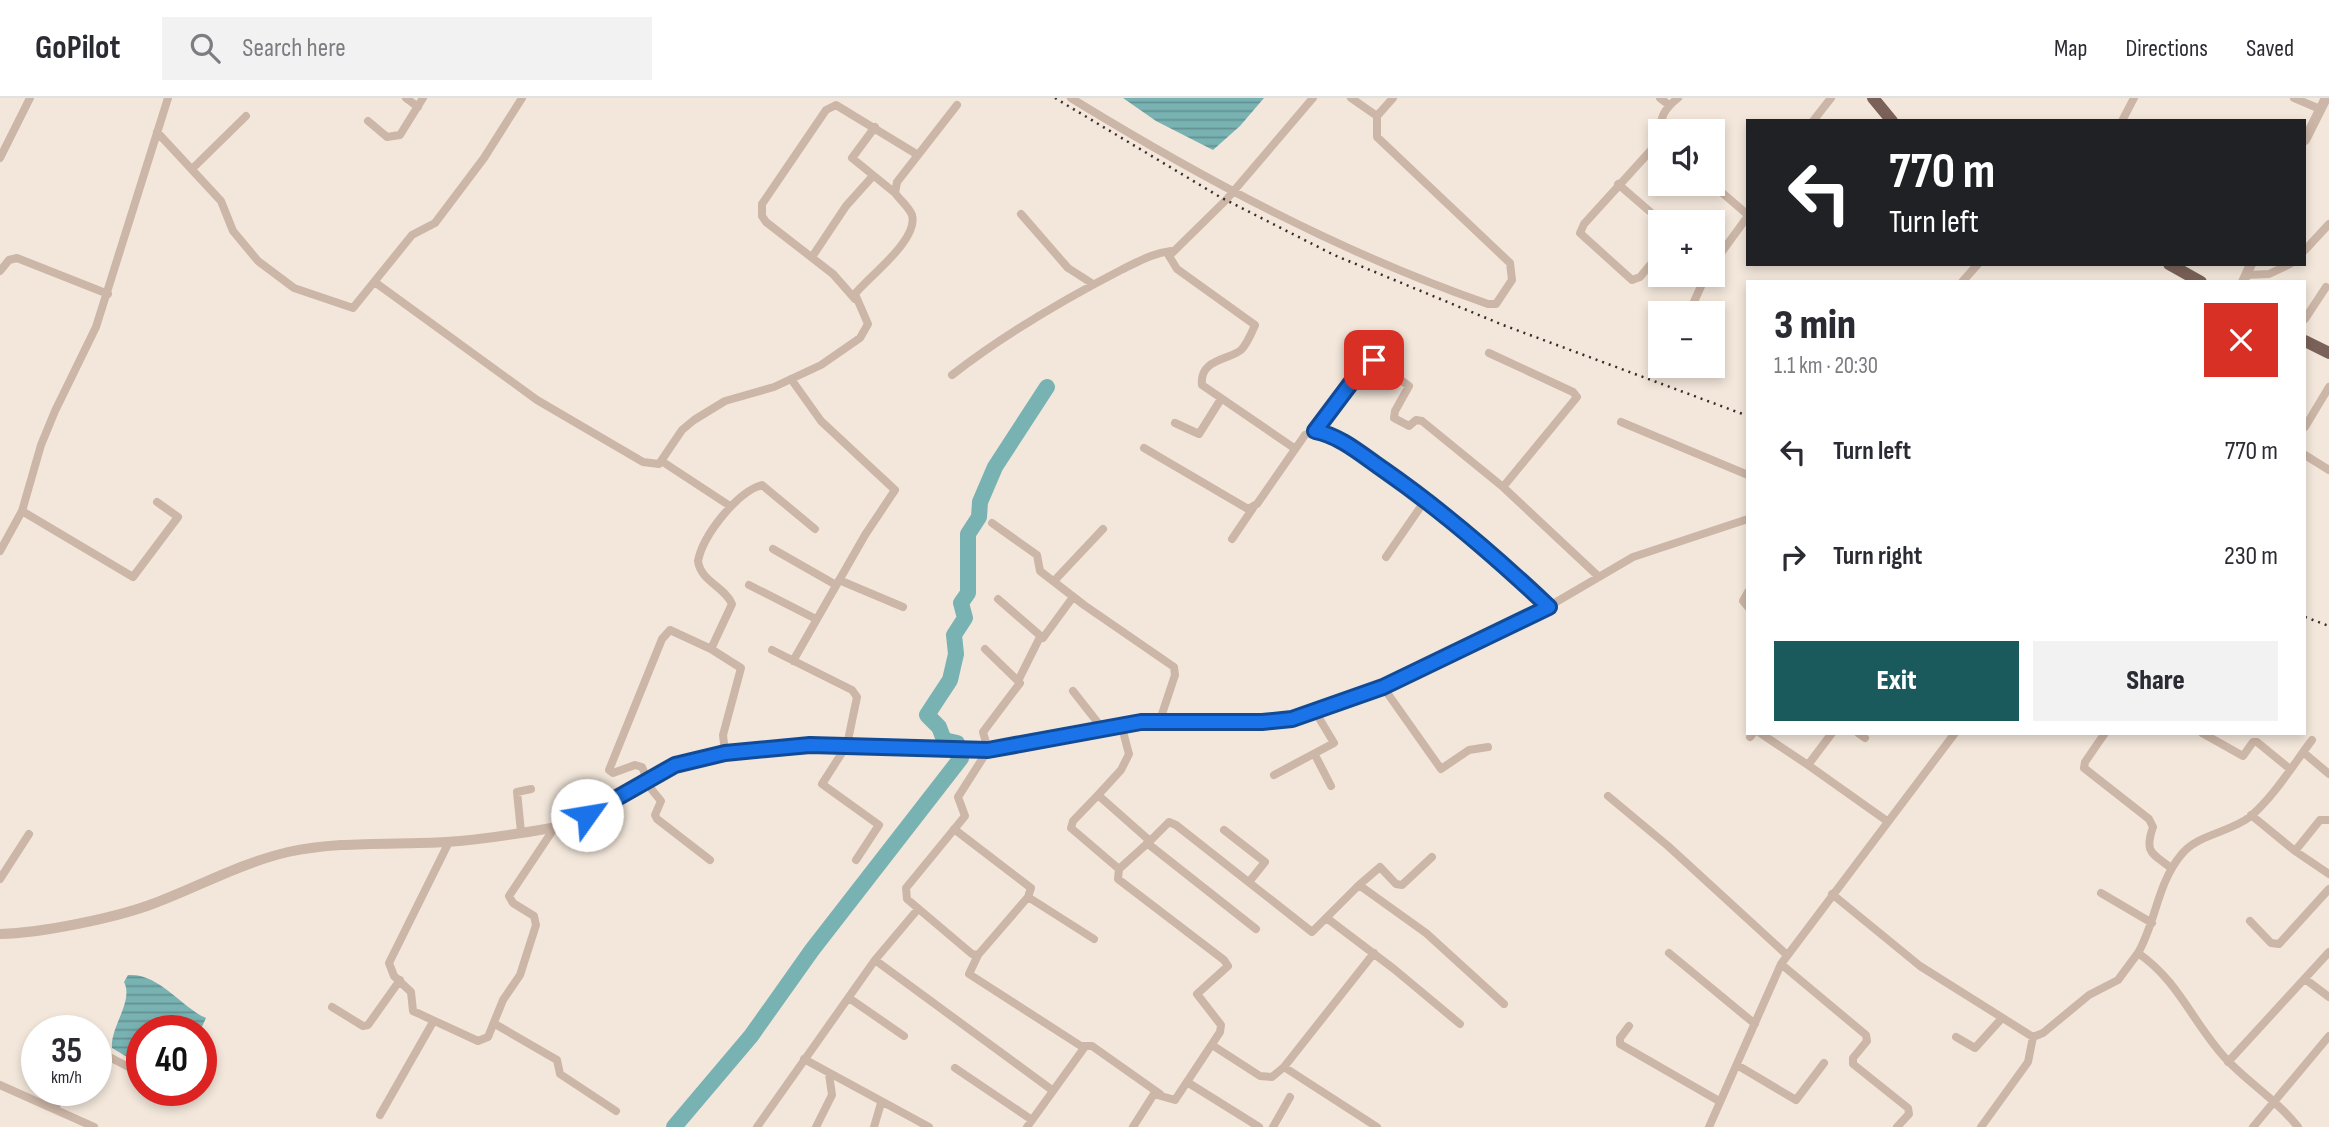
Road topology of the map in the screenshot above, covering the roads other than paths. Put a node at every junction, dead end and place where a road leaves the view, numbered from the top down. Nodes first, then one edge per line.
1 (30, 98) edge
2 (168, 98) edge
3 (406, 98) edge
4 (423, 98) edge
5 (522, 98) edge
6 (1071, 98) edge
7 (1313, 98) edge
8 (1351, 98) edge
9 (1393, 98) edge
10 (1660, 98) edge
11 (1678, 98) edge
12 (1831, 98) edge
13 (1873, 98) edge
14 (2134, 98) edge
15 (2294, 98) edge
16 (2326, 98) edge
17 (957, 105) dead end
18 (1669, 105) junction
19 (418, 107) junction
20 (2320, 109) junction
21 (246, 116) dead end
22 (1377, 116) junction
23 (1660, 119) edge
24 (1815, 119) edge
25 (1890, 119) edge
26 (2123, 119) edge
27 (368, 121) dead end
28 (875, 127) junction
29 (158, 132) junction
30 (2306, 138) edge
31 (1648, 153) edge
32 (918, 155) junction
33 (0, 158) edge
34 (192, 169) junction
35 (872, 177) junction
36 (1618, 184) junction
37 (1234, 191) junction
38 (895, 193) junction
39 (1725, 196) edge
40 (1648, 210) edge
41 (1021, 214) dead end
42 (1746, 214) edge
43 (1746, 219) edge
44 (2329, 224) edge
45 (1725, 248) edge
46 (2306, 249) edge
47 (1171, 251) junction
48 (812, 257) junction
49 (1976, 266) edge
50 (2173, 266) edge
51 (2286, 266) edge
52 (1648, 267) edge
53 (0, 271) edge
54 (2246, 274) edge
55 (1964, 280) edge
56 (2197, 280) edge
57 (376, 283) junction
58 (1093, 284) junction
59 (2326, 287) dead end
60 (108, 294) junction
61 (855, 299) junction
62 (2306, 317) edge
63 (2306, 342) edge
64 (2329, 353) edge
65 (1489, 354) dead end
66 (952, 375) dead end
67 (791, 379) junction
68 (2329, 387) edge
69 (1221, 399) junction
70 (1175, 422) dead end
71 (1621, 422) dead end
72 (2306, 424) edge
73 (1315, 431) junction
74 (1144, 447) dead end
75 (1294, 448) junction
76 (2306, 456) edge
77 (663, 462) junction
78 (2329, 470) edge
79 (1746, 474) edge
80 (1503, 486) junction
81 (1426, 499) junction
82 (157, 502) dead end
83 (730, 506) junction
84 (1253, 508) junction
85 (22, 511) junction
86 (1746, 520) edge
87 (992, 523) dead end
88 (0, 527) edge
89 (815, 529) dead end
90 (1103, 529) dead end
91 (10, 533) junction
92 (1231, 539) dead end
93 (773, 549) dead end
94 (0, 551) edge
95 (1387, 557) dead end
96 (1598, 576) junction
97 (1054, 581) junction
98 (837, 582) junction
99 (749, 585) dead end
100 (1073, 597) junction
101 (998, 599) dead end
102 (903, 607) dead end
103 (1549, 607) junction
104 (816, 619) junction
105 (1040, 637) junction
106 (711, 649) junction
107 (985, 649) dead end
108 (772, 650) dead end
109 (793, 661) junction
110 (1019, 679) junction
111 (1383, 687) junction
112 (1073, 691) dead end
113 (1317, 713) junction
114 (1160, 720) junction
115 (1121, 724) junction
116 (1102, 728) junction
117 (1763, 735) edge
118 (1830, 735) edge
119 (1953, 735) edge
120 (2104, 735) edge
121 (2206, 735) edge
122 (2312, 740) dead end
123 (847, 746) junction
124 (1488, 747) dead end
125 (946, 749) joint
126 (988, 750) junction
127 (2303, 752) junction
128 (725, 753) junction
129 (1315, 755) junction
130 (1808, 765) junction
131 (2290, 769) junction
132 (2329, 774) edge
133 (1274, 775) dead end
134 (648, 777) junction
135 (1331, 786) dead end
136 (531, 789) dead end
137 (1098, 795) junction
138 (1608, 796) dead end
139 (2251, 815) junction
140 (2329, 820) edge
141 (1887, 821) junction
142 (555, 827) junction
143 (954, 829) junction
144 (1224, 830) dead end
145 (521, 832) junction
146 (29, 834) dead end
147 (449, 842) junction
148 (1149, 842) junction
149 (2295, 851) junction
150 (1432, 857) dead end
151 (710, 860) dead end
152 (856, 860) dead end
153 (2171, 867) junction
154 (1119, 869) junction
155 (2329, 874) edge
156 (0, 879) edge
157 (1249, 882) junction
158 (1359, 885) junction
159 (2329, 889) edge
160 (2101, 893) dead end
161 (1832, 894) junction
162 (1028, 897) junction
163 (918, 909) junction
164 (1328, 919) junction
165 (2250, 921) dead end
166 (2152, 923) junction
167 (1256, 929) dead end
168 (0, 934) edge
169 (1094, 939) dead end
170 (2329, 952) edge
171 (1374, 953) junction
172 (1669, 953) dead end
173 (2138, 953) junction
174 (978, 955) junction
175 (1787, 955) junction
176 (875, 960) junction
177 (1780, 964) junction
178 (2305, 979) junction
179 (400, 980) junction
180 (849, 998) junction
181 (2329, 998) edge
182 (1504, 1004) dead end
183 (332, 1007) dead end
184 (2002, 1018) junction
185 (433, 1022) junction
186 (495, 1024) junction
187 (1460, 1024) dead end
188 (1755, 1024) junction
189 (1629, 1026) dead end
190 (905, 1036) dead end
191 (2329, 1036) edge
192 (1956, 1037) dead end
193 (2033, 1037) junction
194 (1212, 1045) junction
195 (1083, 1046) junction
196 (804, 1059) junction
197 (2228, 1062) junction
198 (1824, 1063) dead end
199 (1737, 1065) junction
200 (1284, 1067) junction
201 (955, 1069) dead end
202 (829, 1074) junction
203 (1187, 1082) junction
204 (0, 1085) edge
205 (1052, 1090) junction
206 (1160, 1094) junction
207 (1290, 1097) dead end
208 (1720, 1101) junction
209 (2274, 1101) junction
210 (881, 1103) junction
211 (56, 1106) edge
212 (55, 1109) junction
213 (616, 1111) dead end
214 (380, 1115) dead end
215 (1029, 1124) edge
216 (94, 1127) edge
217 (757, 1127) edge
218 (816, 1127) edge
219 (874, 1127) edge
220 (929, 1127) edge
221 (1133, 1127) edge
222 (1259, 1127) edge
223 (1273, 1127) edge
224 (1377, 1127) edge
225 (1709, 1127) edge
226 (1897, 1127) edge
227 (1981, 1127) edge
228 (2253, 1127) edge
229 (2298, 1127) edge

1 - 33 street
2 - 29 street
3 - 19 street
4 - 19 street
5 - 57 street
6 - 37 street
7 - 37 street
8 - 22 street
9 - 22 street
10 - 18 street
11 - 18 street
12 - 24 street
13 - 25 main road
14 - 26 street
15 - 20 street
16 - 20 street
17 - 32 street
18 - 23 street
19 - 27 street
20 - 30 street
21 - 34 street
22 - 37 street
28 - 32 street
28 - 35 street
28 - 48 street
29 - 34 street
29 - 60 street
31 - 36 street
32 - 38 street
34 - 57 street
35 - 38 street
35 - 48 street
36 - 40 street
36 - 52 street
37 - 47 street
38 - 61 street
39 - 42 street
41 - 58 street
43 - 45 street
44 - 46 street
47 - 58 street
47 - 69 street
48 - 61 street
49 - 55 street
50 - 56 main road
51 - 54 street
53 - 60 street
57 - 77 street
58 - 66 street
59 - 62 street
60 - 85 street
61 - 67 street
63 - 64 main road
65 - 80 street
67 - 77 street
67 - 98 street
68 - 72 street
69 - 70 street
69 - 75 street
71 - 79 street
73 - 75 street
73 - 80 street
73 - 81 street
74 - 84 street
75 - 84 street
76 - 78 street
77 - 83 street
80 - 96 street
81 - 95 street
81 - 103 street
82 - 85 street
83 - 89 street
83 - 106 street
84 - 92 street
85 - 91 street
86 - 96 street
87 - 97 street
88 - 91 street
90 - 97 street
91 - 94 street
93 - 98 street
96 - 103 street
97 - 100 street
98 - 102 street
98 - 104 street
99 - 104 street
100 - 105 street
100 - 114 street
101 - 105 street
103 - 111 street
104 - 109 street
105 - 110 street
106 - 128 street
106 - 134 street
107 - 110 street
108 - 109 street
109 - 123 street
110 - 126 street
111 - 113 street
111 - 124 street
112 - 116 street
113 - 114 street
113 - 129 street
114 - 115 street
115 - 116 street
115 - 137 street
116 - 126 street
117 - 130 street
118 - 130 street
119 - 141 street
120 - 153 street
121 - 131 street
122 - 127 street
123 - 125 street
123 - 128 street
123 - 152 street
125 - 126 street
126 - 143 street
127 - 131 street
127 - 132 street
128 - 134 street
129 - 133 street
129 - 135 street
130 - 141 street
131 - 139 street
134 - 142 street
134 - 151 street
136 - 145 street
137 - 148 street
137 - 154 street
138 - 175 street
139 - 149 street
139 - 153 street
140 - 149 street
141 - 161 street
142 - 145 street
142 - 186 street
143 - 162 street
143 - 163 street
144 - 157 street
145 - 147 street
146 - 156 street
147 - 168 street
147 - 179 street
148 - 154 street
148 - 157 street
148 - 167 street
149 - 155 street
150 - 158 street
153 - 166 street
154 - 194 street
157 - 164 street
158 - 164 street
158 - 182 street
159 - 165 street
160 - 166 street
161 - 175 street
161 - 184 street
162 - 169 street
162 - 174 street
163 - 174 street
163 - 176 street
164 - 171 street
166 - 173 street
170 - 178 street
171 - 187 street
171 - 200 street
172 - 188 street
173 - 193 street
173 - 197 street
174 - 195 street
175 - 177 street
176 - 180 street
176 - 205 street
177 - 188 street
177 - 226 street
178 - 181 street
178 - 197 street
179 - 183 street
179 - 185 street
180 - 190 street
180 - 196 street
184 - 192 street
184 - 193 street
185 - 186 street
185 - 214 street
186 - 213 street
188 - 199 street
189 - 208 street
191 - 209 street
193 - 227 street
194 - 200 street
194 - 203 street
195 - 205 street
195 - 206 street
196 - 202 street
196 - 217 street
197 - 209 street
198 - 199 street
199 - 208 street
200 - 224 street
201 - 215 street
202 - 210 street
202 - 218 street
203 - 206 street
203 - 222 street
204 - 212 street
205 - 215 street
206 - 221 street
207 - 223 street
208 - 225 street
209 - 228 street
209 - 229 street
210 - 219 street
210 - 220 street
211 - 212 street
212 - 216 street

